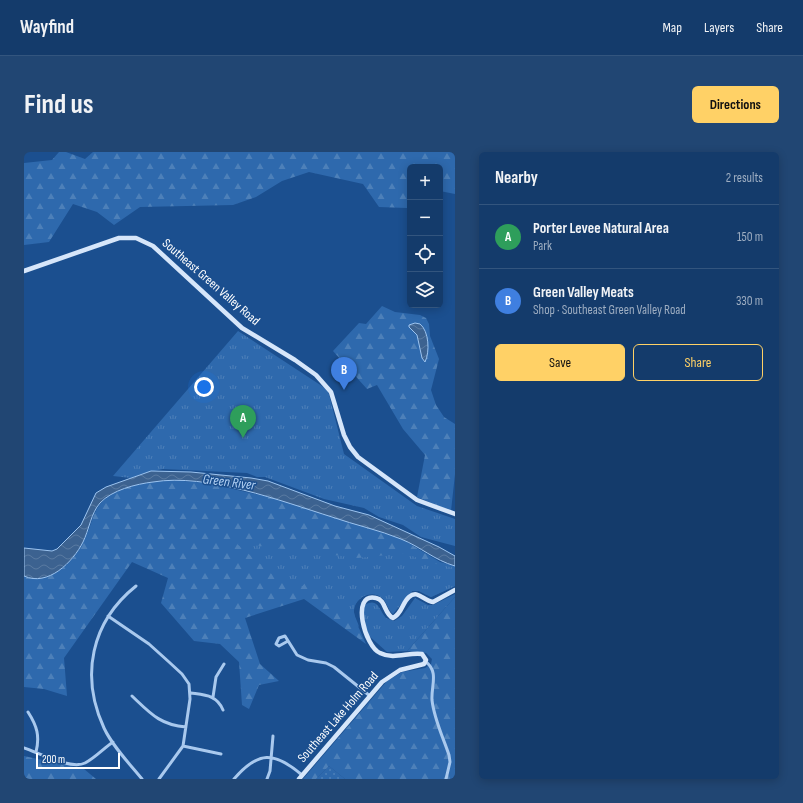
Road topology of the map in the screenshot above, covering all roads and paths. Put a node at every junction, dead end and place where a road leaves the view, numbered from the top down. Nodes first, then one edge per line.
1 (24, 271) edge
2 (455, 514) edge
3 (136, 586) dead end
4 (455, 590) edge
5 (108, 616) junction
6 (288, 641) dead end
7 (426, 662) junction
8 (224, 664) dead end
9 (191, 693) junction
10 (132, 696) dead end
11 (370, 696) junction
12 (213, 697) junction
13 (223, 710) dead end
14 (28, 712) dead end
15 (186, 727) junction
16 (273, 736) dead end
17 (113, 742) junction
18 (182, 746) junction
19 (24, 748) edge
20 (36, 752) junction
21 (220, 754) dead end
22 (272, 758) junction
23 (300, 777) edge
24 (142, 779) edge
25 (158, 779) edge
26 (234, 779) edge
27 (267, 779) edge
28 (446, 779) edge

1 - 2 street, Southeast Green Valley Road
3 - 5 street
4 - 7 street, Southeast Lake Holm Road
5 - 9 street
5 - 17 street
6 - 11 street
7 - 11 street, Southeast Lake Holm Road
7 - 28 street
8 - 12 street
9 - 12 street
9 - 15 street
10 - 15 street
11 - 23 street, Southeast Lake Holm Road
12 - 13 street
14 - 20 street
15 - 18 street
16 - 22 street
17 - 20 street
17 - 24 street
18 - 21 street
18 - 25 street
19 - 20 street
22 - 23 street
22 - 26 street
22 - 27 street

